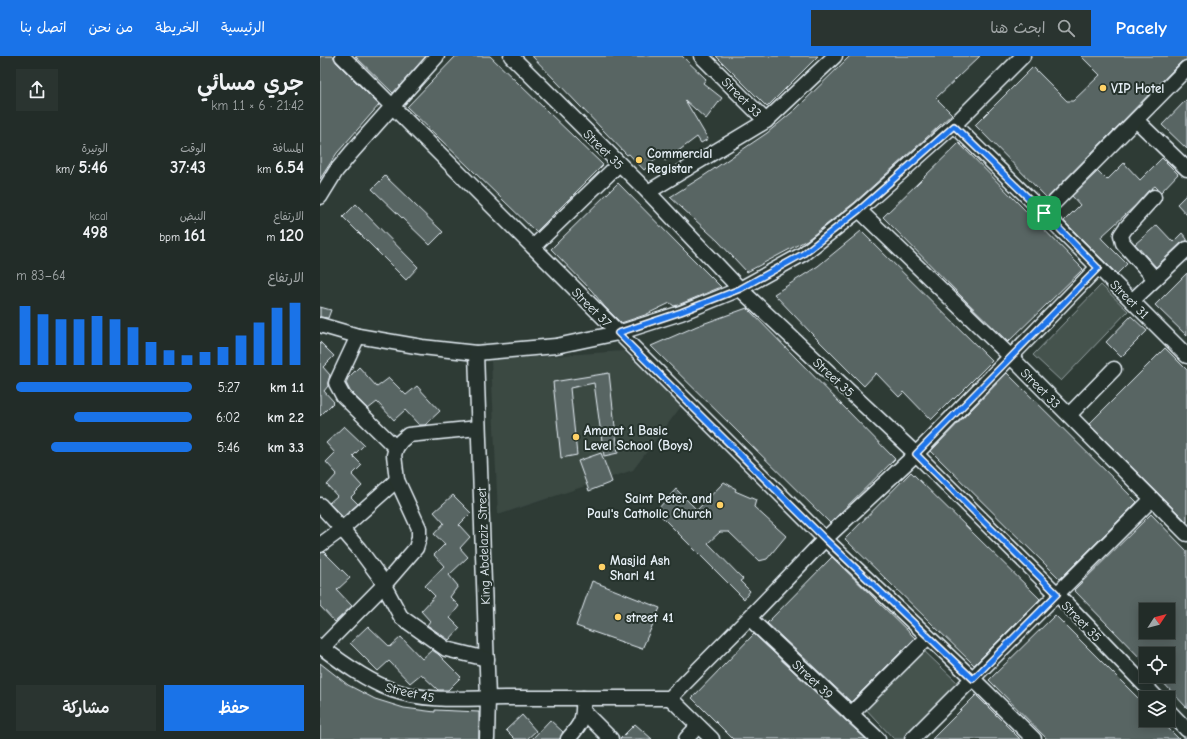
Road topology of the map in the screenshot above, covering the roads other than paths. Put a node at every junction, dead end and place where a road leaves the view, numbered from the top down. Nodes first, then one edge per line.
1 (342, 56) edge
2 (437, 56) edge
3 (511, 56) edge
4 (701, 56) edge
5 (835, 56) edge
6 (1023, 56) edge
7 (1187, 68) edge
8 (392, 107) junction
9 (1136, 120) junction
10 (766, 121) junction
11 (954, 126) junction
12 (619, 164) junction
13 (1187, 169) edge
14 (648, 192) junction
15 (320, 197) edge
16 (1154, 197) dead end
17 (859, 210) junction
18 (1044, 213) junction
19 (533, 247) junction
20 (1187, 249) edge
21 (1098, 268) junction
22 (1155, 279) junction
23 (740, 289) junction
24 (1132, 301) junction
25 (320, 325) edge
26 (618, 333) junction
27 (358, 336) junction
28 (476, 352) junction
29 (1187, 356) edge
30 (1011, 357) junction
31 (1114, 369) dead end
32 (1069, 415) junction
33 (478, 428) junction
34 (396, 448) junction
35 (916, 454) junction
36 (397, 480) junction
37 (1152, 499) junction
38 (320, 505) edge
39 (342, 528) junction
40 (1187, 534) edge
41 (825, 539) junction
42 (320, 545) edge
43 (384, 585) junction
44 (1057, 594) junction
45 (749, 618) junction
46 (928, 637) junction
47 (321, 647) edge
48 (487, 659) junction
49 (973, 679) junction
50 (1150, 691) edge
51 (488, 698) junction
52 (670, 698) junction
53 (583, 705) junction
54 (851, 714) junction
55 (1175, 717) edge
56 (698, 726) junction
57 (1187, 730) edge
58 (487, 739) edge
59 (568, 739) edge
60 (611, 739) edge
61 (686, 739) edge
62 (712, 739) edge
63 (878, 739) edge
64 (912, 739) edge
65 (1034, 739) edge

1 - 8 street, Street 37
2 - 8 street
3 - 12 street, Street 35
4 - 10 street, Street 33
5 - 10 street
6 - 11 street
7 - 9 street
8 - 15 street
8 - 19 street, Street 37
9 - 13 street
9 - 18 street
10 - 14 street
11 - 17 street
11 - 18 street, Street 31
12 - 14 street, Street 35
12 - 19 street
14 - 23 street, Street 35
16 - 22 street
17 - 23 street
17 - 30 street, Street 33
18 - 21 street, Street 31
19 - 26 street, Street 37
20 - 22 street
21 - 24 street, Street 31
21 - 30 street
22 - 24 street
23 - 26 street
23 - 35 street, Street 35
24 - 29 street, Street 31
25 - 27 street
26 - 28 street
26 - 41 street, Street 37
27 - 28 street
27 - 34 street
28 - 33 street, King Abdelaziz Street
30 - 32 street, Street 33
30 - 35 street
31 - 32 street
32 - 37 street, Street 33
33 - 34 street
33 - 48 street, King Abdelaziz Street
34 - 36 street
35 - 41 street
35 - 44 street, Street 35
36 - 39 street
36 - 43 street
37 - 40 street, Street 33
37 - 44 street
38 - 39 street
39 - 42 street
39 - 43 street
41 - 45 street
41 - 46 street, Street 37
43 - 47 street
43 - 48 street
44 - 49 street
44 - 50 street, Street 35
45 - 52 street
45 - 54 street, Street 39
46 - 49 street, Street 37
46 - 54 street
47 - 51 street, Street 45
48 - 51 street, King Abdelaziz Street
49 - 64 street
49 - 65 street, Street 37
51 - 53 street, Street 45
51 - 58 street, King Abdelaziz Street
52 - 53 street, Street 45
52 - 56 street
53 - 59 street
53 - 60 street
54 - 63 street, Street 39
55 - 57 street
56 - 61 street
56 - 62 street

